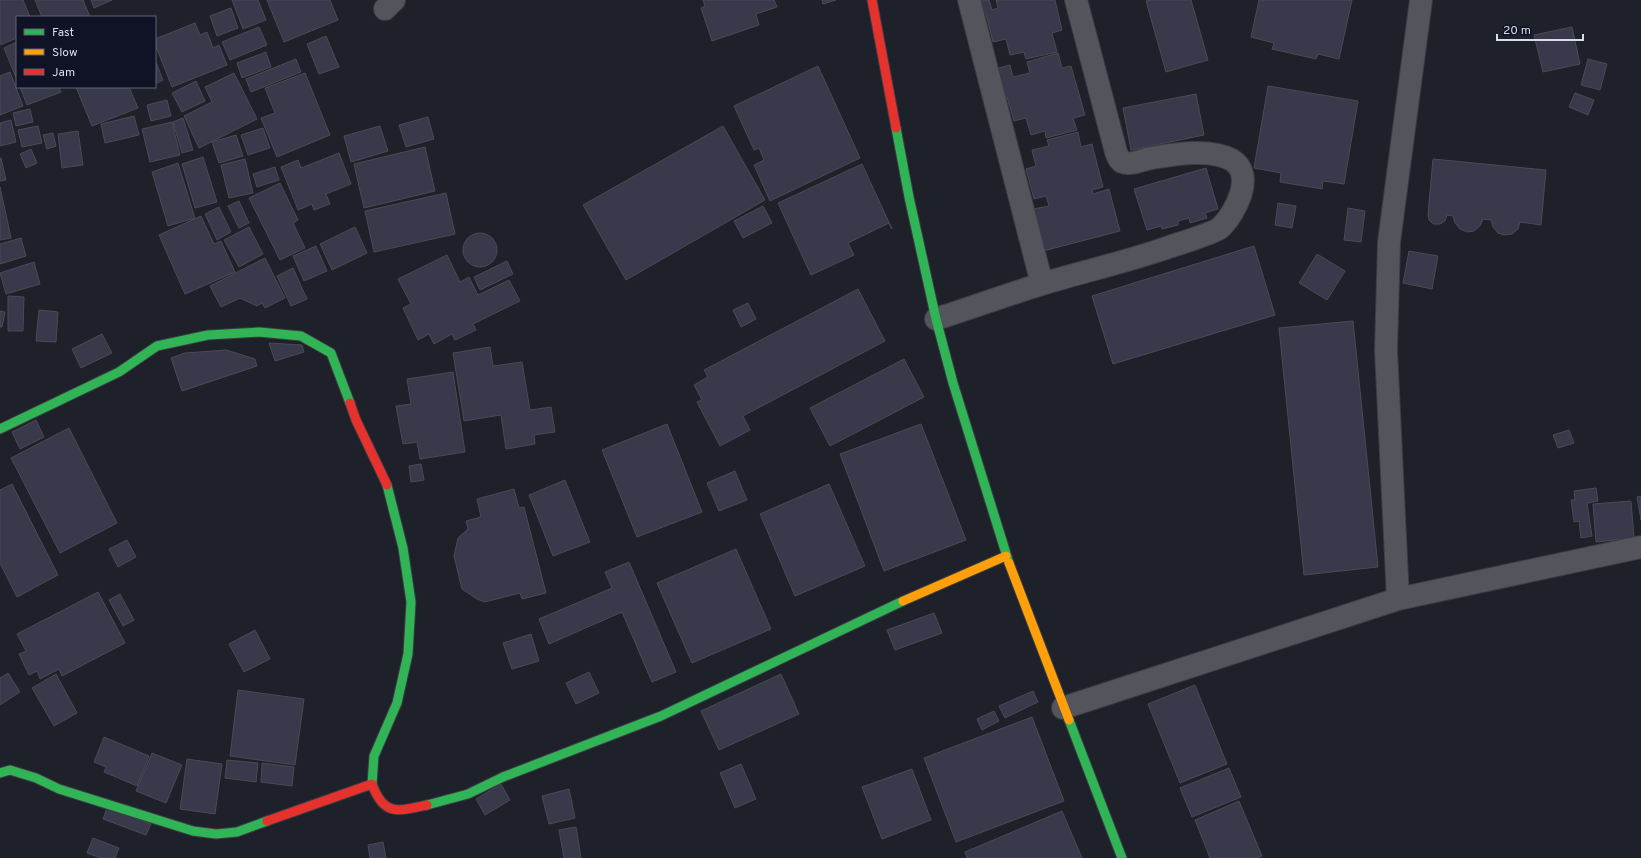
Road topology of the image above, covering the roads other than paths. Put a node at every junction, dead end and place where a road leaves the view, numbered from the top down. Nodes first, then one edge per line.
1 (872, 0) edge
2 (969, 0) edge
3 (1076, 0) edge
4 (1421, 0) edge
5 (1042, 284) junction
6 (936, 319) junction
7 (0, 429) edge
8 (1641, 547) edge
9 (1006, 556) junction
10 (1398, 599) junction
11 (1063, 708) junction
12 (0, 773) edge
13 (372, 784) junction
14 (1122, 858) edge

1 - 6 street
2 - 5 street
3 - 5 street
4 - 10 street
5 - 6 street
6 - 9 street
7 - 13 street
8 - 10 street
9 - 11 street
9 - 13 street
10 - 11 street
11 - 14 street
12 - 13 street

